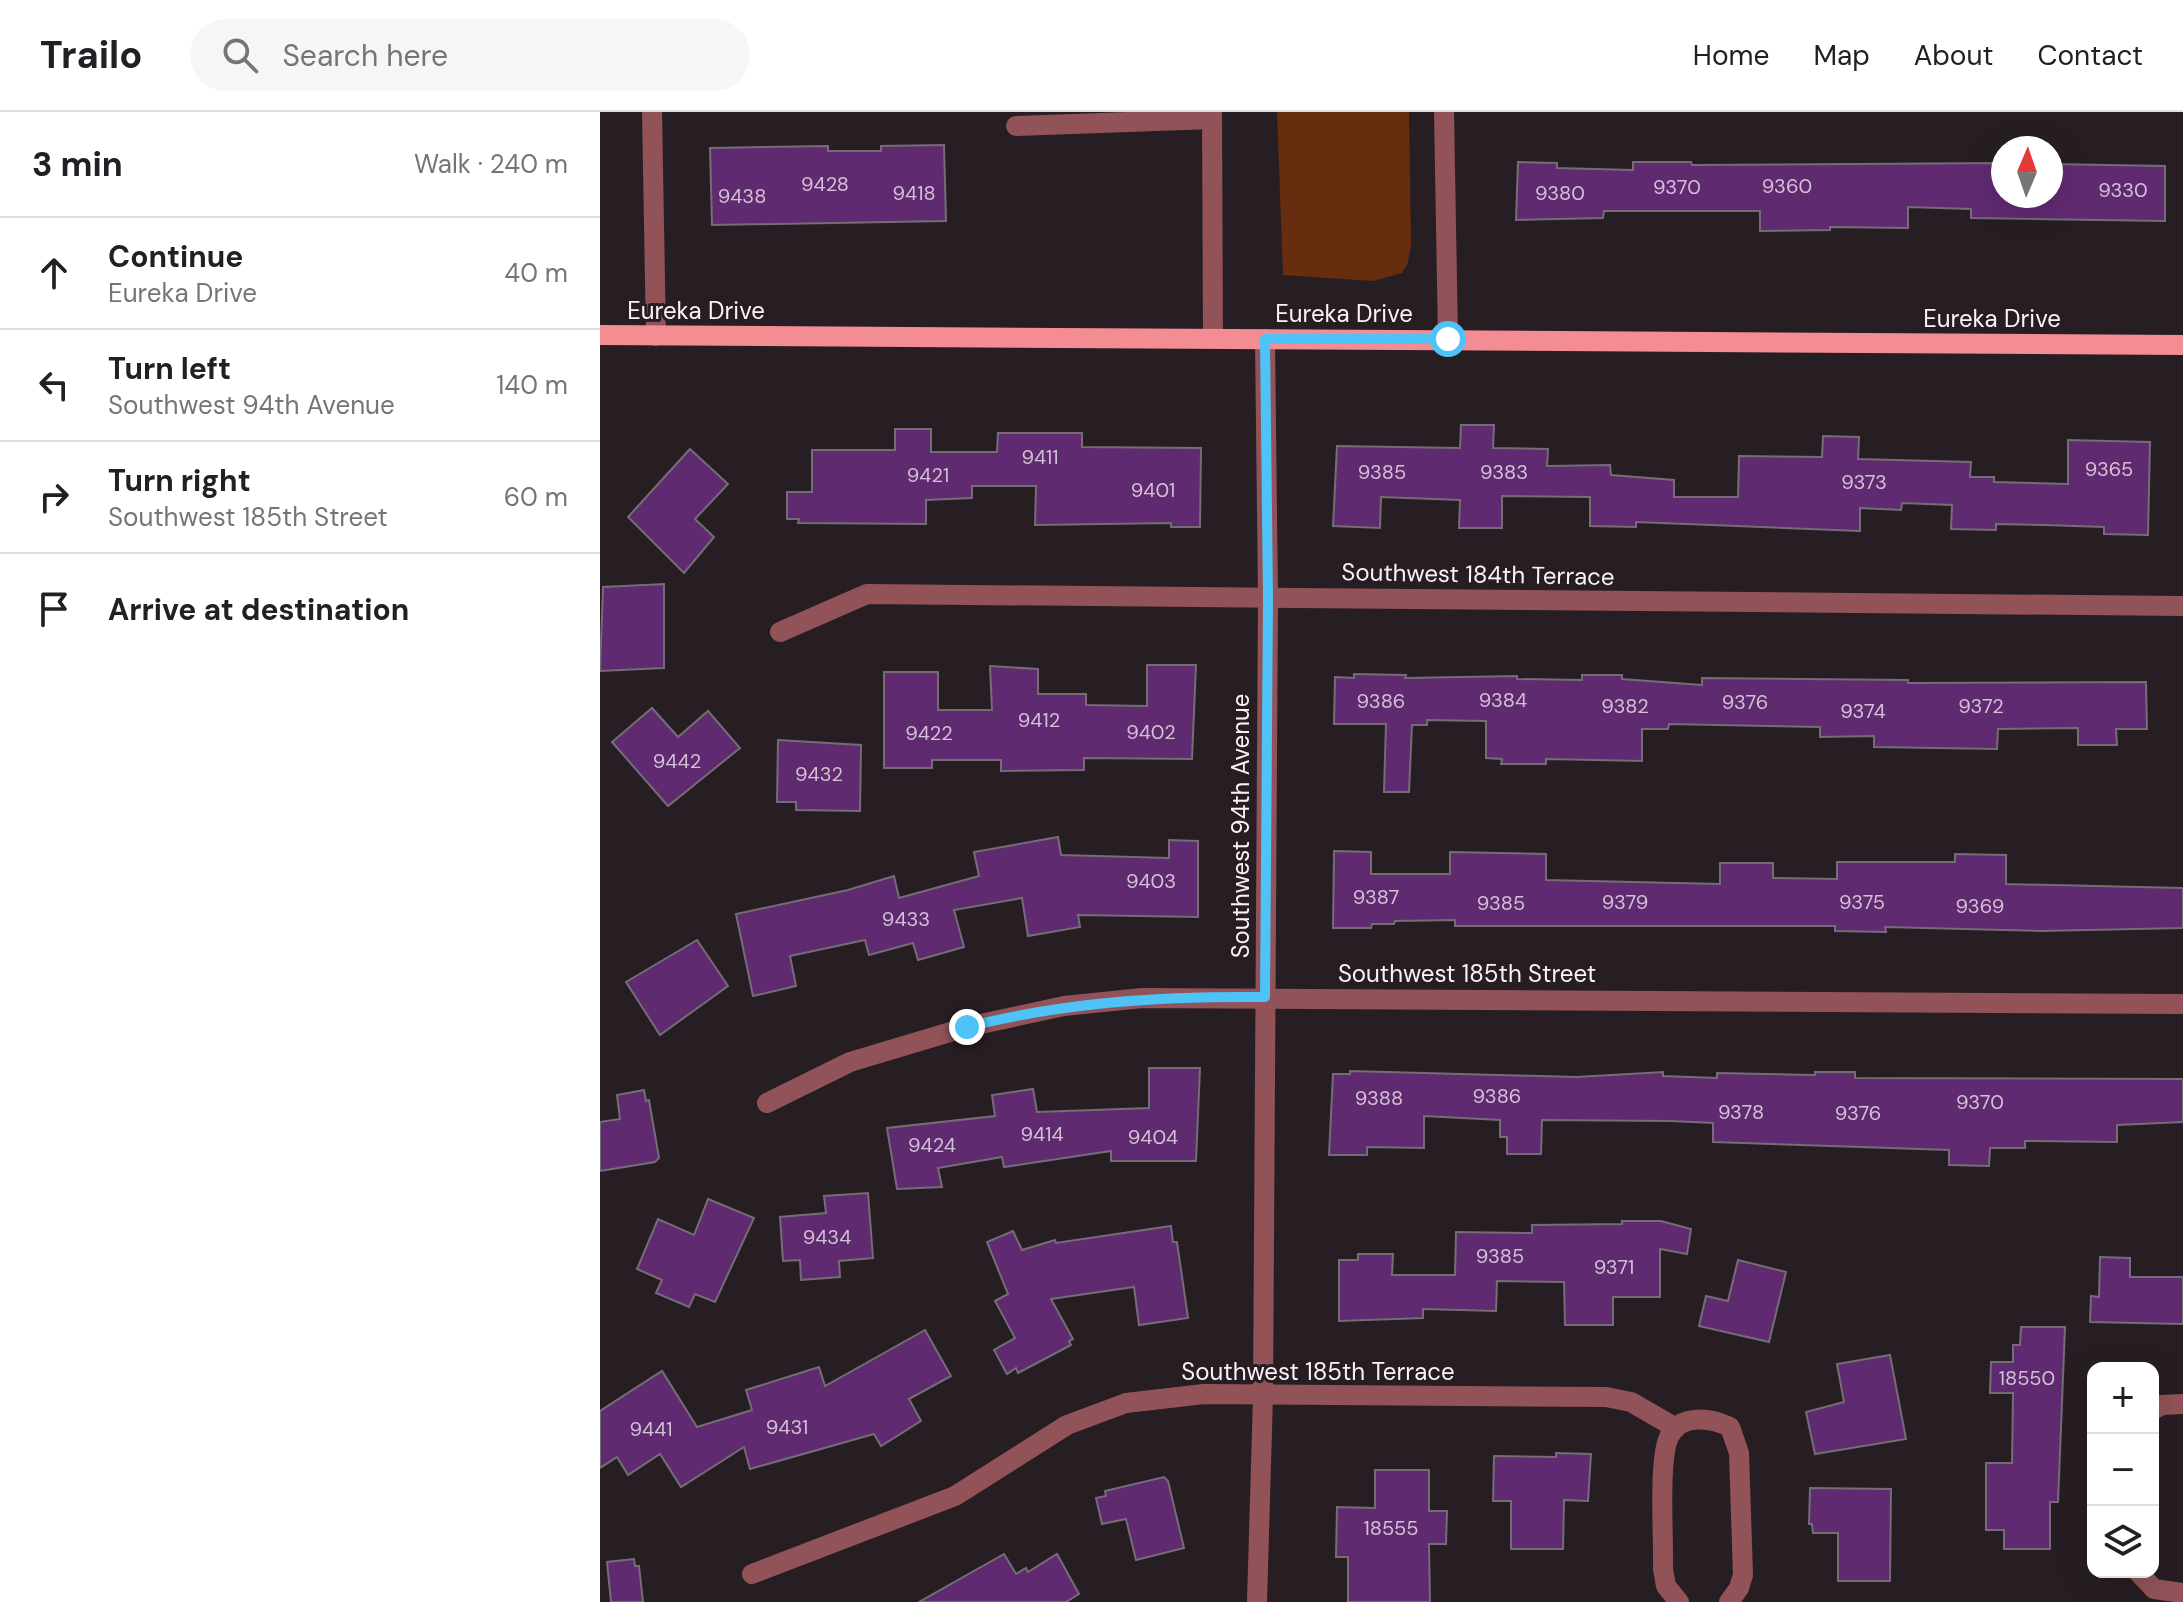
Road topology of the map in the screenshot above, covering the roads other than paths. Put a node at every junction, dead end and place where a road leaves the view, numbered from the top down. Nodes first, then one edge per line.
1 (652, 112) edge
2 (1444, 112) edge
3 (1212, 115) edge
4 (1016, 126) dead end
5 (600, 335) edge
6 (656, 336) junction
7 (1213, 338) junction
8 (1265, 339) junction
9 (1448, 339) junction
10 (2183, 345) edge
11 (1268, 598) junction
12 (2183, 606) edge
13 (780, 632) dead end
14 (1265, 997) junction
15 (2183, 1004) edge
16 (767, 1103) dead end
17 (1263, 1396) junction
18 (2183, 1404) edge
19 (2159, 1407) edge
20 (1676, 1428) junction
21 (752, 1574) dead end
22 (2144, 1578) edge
23 (2183, 1593) edge
24 (1257, 1602) edge
25 (1679, 1602) edge
26 (1729, 1602) edge

1 - 6 street
2 - 9 street
3 - 4 street
3 - 7 street
5 - 6 main road, Eureka Drive
6 - 7 main road, Eureka Drive
7 - 8 main road, Eureka Drive
8 - 9 main road, Eureka Drive
8 - 11 street, Southwest 94th Avenue
9 - 10 main road, Eureka Drive
11 - 12 street, Southwest 184th Terrace
11 - 13 street, Southwest 184th Terrace
11 - 14 street, Southwest 94th Avenue
14 - 15 street, Southwest 185th Street
14 - 16 street, Southwest 185th Street
14 - 17 street, Southwest 94th Avenue
17 - 20 street, Southwest 185th Terrace
17 - 21 street, Southwest 185th Terrace
17 - 24 street, Southwest 94th Avenue
18 - 19 street
20 - 25 street
20 - 26 street
22 - 23 street

